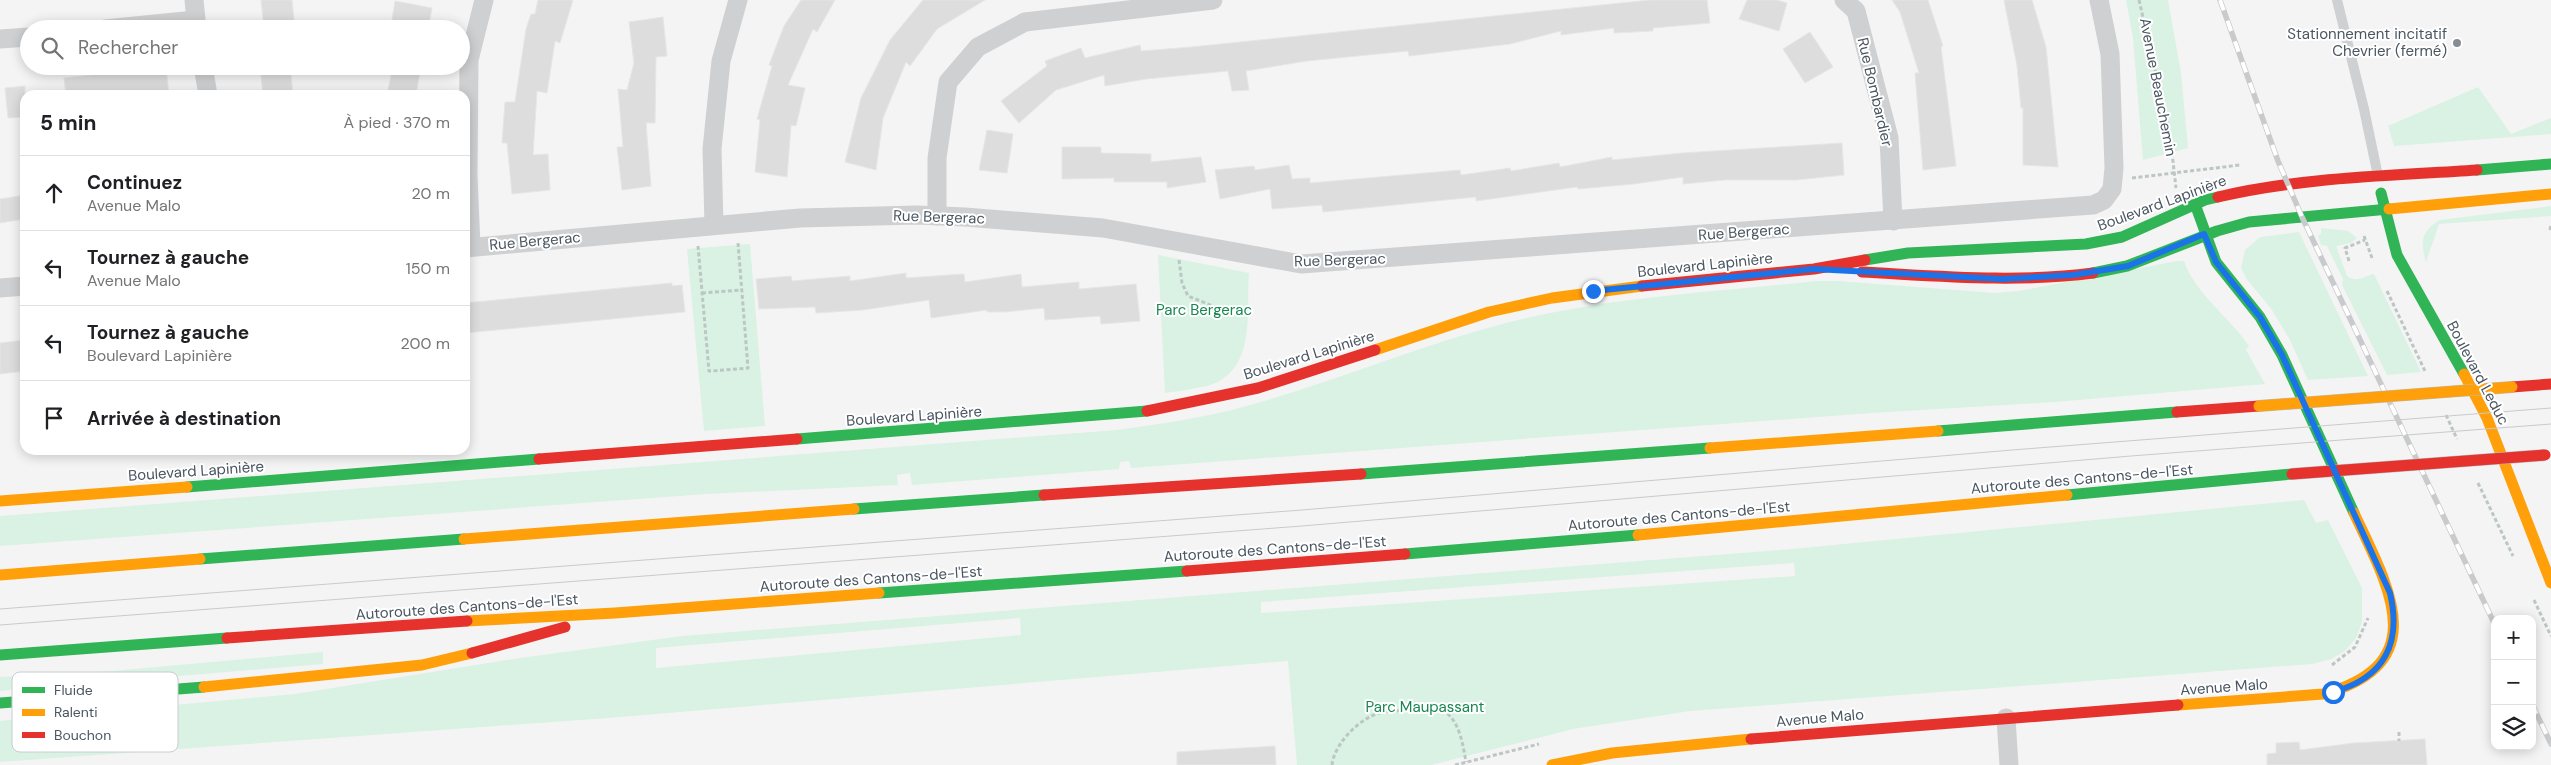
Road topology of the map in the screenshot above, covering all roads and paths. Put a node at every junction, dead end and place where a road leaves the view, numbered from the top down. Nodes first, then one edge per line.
1 (194, 0) edge
2 (484, 0) edge
3 (738, 0) edge
4 (1213, 0) edge
5 (1844, 0) edge
6 (2100, 0) edge
7 (2139, 0) edge
8 (2337, 0) edge
9 (196, 20) edge
10 (20, 37) edge
11 (0, 40) edge
12 (470, 56) edge
13 (205, 75) edge
14 (469, 75) edge
15 (207, 90) edge
16 (469, 90) edge
17 (2551, 164) edge
18 (2132, 178) dead end
19 (2378, 179) junction
20 (2551, 194) edge
21 (2195, 204) junction
22 (2385, 211) junction
23 (937, 216) junction
24 (1893, 221) junction
25 (2551, 224) edge
26 (714, 225) junction
27 (2550, 230) edge
28 (2204, 234) junction
29 (2365, 240) dead end
30 (738, 242) dead end
31 (698, 246) dead end
32 (470, 247) edge
33 (1179, 260) dead end
34 (2349, 261) dead end
35 (1814, 269) junction
36 (20, 286) edge
37 (0, 288) edge
38 (742, 290) junction
39 (702, 293) junction
40 (1220, 309) dead end
41 (2551, 384) edge
42 (2548, 455) edge
43 (0, 501) edge
44 (0, 575) edge
45 (2551, 583) edge
46 (2369, 610) dead end
47 (615, 613) junction
48 (0, 655) edge
49 (2326, 668) dead end
50 (178, 689) edge
51 (2006, 718) junction
52 (2399, 732) dead end
53 (2400, 741) dead end
54 (1466, 762) dead end
55 (1332, 765) edge
56 (1552, 765) edge
57 (2010, 765) edge

1 - 9 street
2 - 12 street
3 - 26 street
4 - 23 street
5 - 24 street, Rue Bombardier
6 - 24 street, Rue Bergerac
7 - 18 path, Avenue Beauchemin
8 - 19 lane
10 - 11 street
13 - 15 street
14 - 16 street
17 - 19 main road, Boulevard Lapinière
19 - 21 main road, Boulevard Lapinière
19 - 22 main road, Boulevard Leduc
20 - 22 main road, Boulevard Lapinière
21 - 28 main road, Avenue Malo
21 - 35 main road, Boulevard Lapinière
22 - 28 main road, Boulevard Lapinière
22 - 45 main road, Boulevard Leduc
23 - 24 street, Rue Bergerac
23 - 26 street, Rue Bergerac
25 - 27 path
26 - 32 street, Rue Bergerac
28 - 35 main road, Boulevard Lapinière
28 - 51 main road, Avenue Malo
29 - 34 path
30 - 38 path
31 - 39 path
33 - 40 path
35 - 43 main road, Boulevard Lapinière
36 - 37 street
38 - 39 path
38 - 39 path
41 - 44 main road, bridge
42 - 47 main road, Autoroute des Cantons-de-l'Est, bridge
46 - 49 path
47 - 48 main road, Autoroute des Cantons-de-l'Est
47 - 50 main road
51 - 56 main road, Avenue Malo
51 - 57 street
52 - 53 path
54 - 55 path

